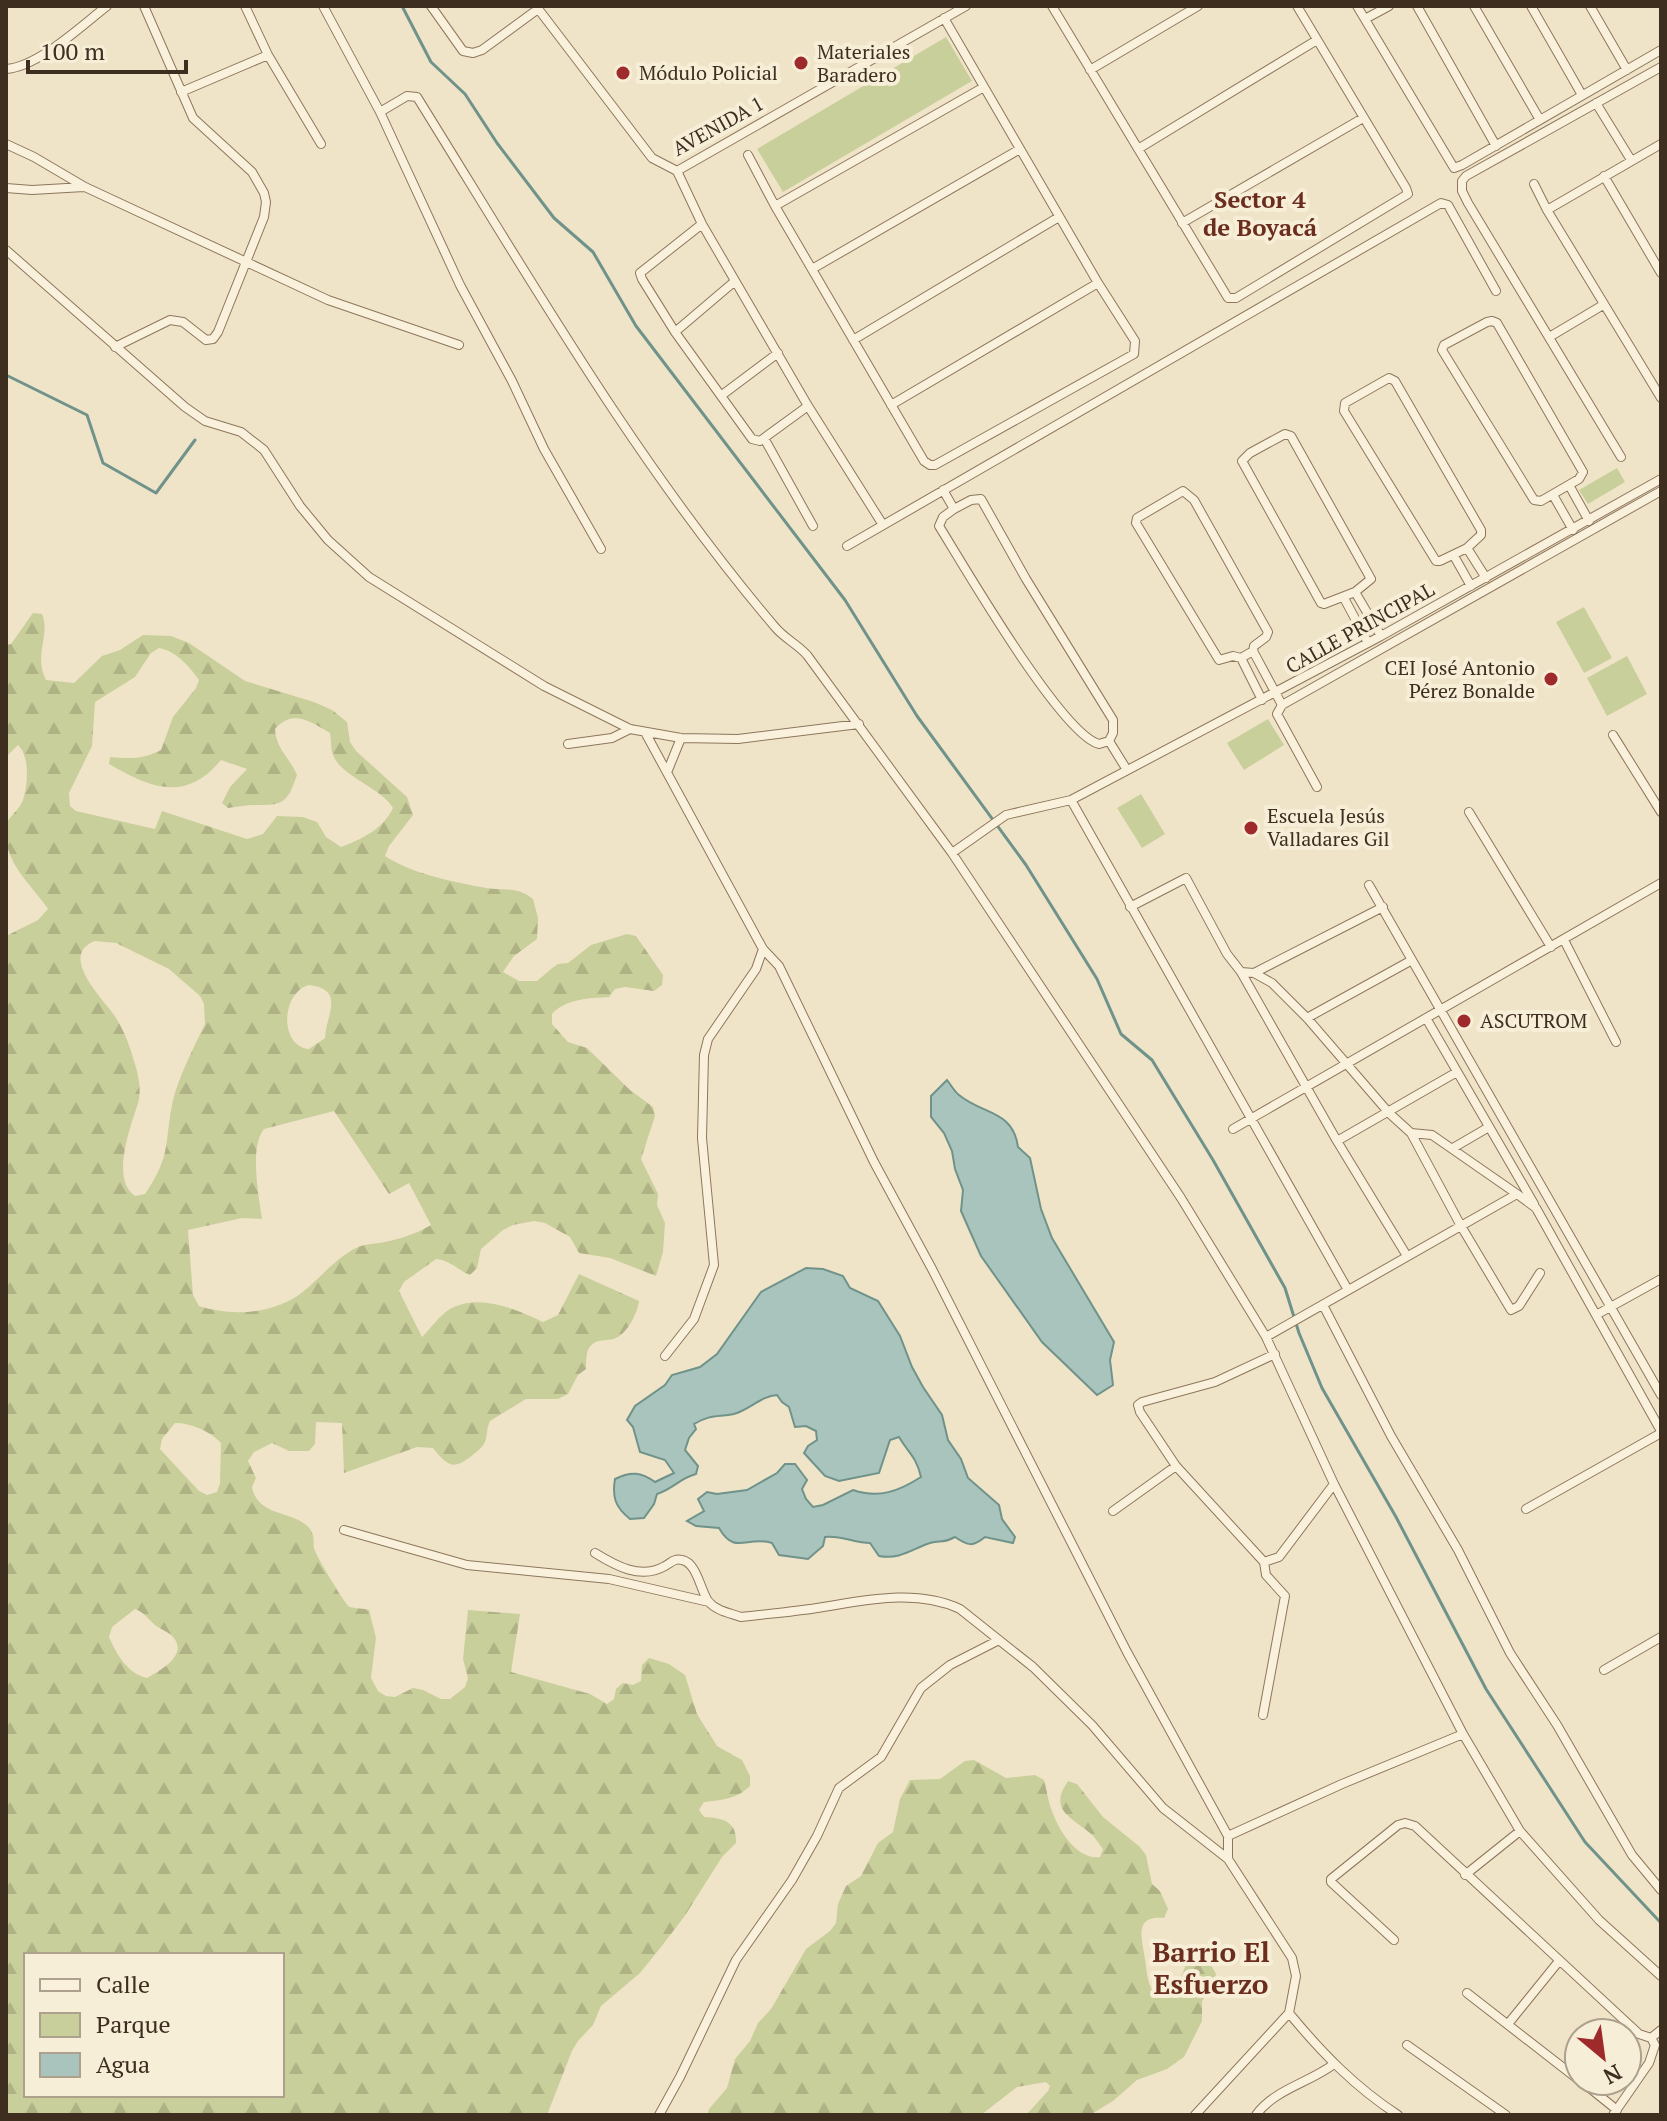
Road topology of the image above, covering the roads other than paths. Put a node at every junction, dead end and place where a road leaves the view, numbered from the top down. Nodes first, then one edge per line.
1 (107, 6) edge
2 (144, 6) edge
3 (245, 6) edge
4 (323, 6) edge
5 (431, 6) edge
6 (966, 6) edge
7 (1052, 6) edge
8 (1198, 6) edge
9 (1297, 6) edge
10 (1357, 6) edge
11 (1389, 6) edge
12 (1417, 6) edge
13 (1474, 6) edge
14 (1531, 6) edge
15 (1590, 6) edge
16 (537, 7) edge
17 (944, 18) junction
18 (1365, 19) junction
19 (1317, 40) junction
20 (1661, 50) edge
21 (268, 55) junction
22 (1661, 67) edge
23 (6, 69) edge
24 (1090, 70) junction
25 (1627, 70) junction
26 (984, 87) junction
27 (181, 92) junction
28 (1582, 95) junction
29 (1596, 103) junction
30 (380, 112) junction
31 (1363, 118) junction
32 (1540, 120) junction
33 (6, 144) edge
34 (321, 144) dead end
35 (1660, 145) edge
36 (1496, 146) junction
37 (1020, 149) junction
38 (1138, 149) junction
39 (748, 155) dead end
40 (1631, 160) junction
41 (677, 171) junction
42 (1604, 176) junction
43 (1534, 184) dead end
44 (85, 187) junction
45 (6, 188) edge
46 (775, 206) junction
47 (1547, 210) junction
48 (1059, 217) junction
49 (1182, 223) junction
50 (702, 224) junction
51 (6, 250) edge
52 (245, 262) junction
53 (812, 269) junction
54 (1661, 273) edge
55 (735, 281) junction
56 (1098, 283) junction
57 (1496, 291) dead end
58 (1603, 305) junction
59 (675, 332) junction
60 (1551, 336) junction
61 (853, 340) junction
62 (459, 345) dead end
63 (115, 347) junction
64 (778, 353) junction
65 (722, 395) junction
66 (1661, 398) edge
67 (891, 405) junction
68 (808, 406) junction
69 (764, 438) junction
70 (1621, 457) dead end
71 (1661, 479) edge
72 (1569, 485) junction
73 (943, 490) junction
74 (1661, 491) edge
75 (1553, 495) junction
76 (954, 509) junction
77 (1589, 521) junction
78 (883, 525) junction
79 (813, 526) dead end
80 (1573, 530) junction
81 (847, 546) dead end
82 (1467, 548) junction
83 (601, 549) dead end
84 (1454, 556) junction
85 (1486, 578) junction
86 (1471, 586) junction
87 (1355, 592) junction
88 (1344, 598) junction
89 (1381, 636) junction
90 (1368, 643) junction
91 (1253, 651) junction
92 (1241, 658) junction
93 (1276, 692) junction
94 (1262, 700) junction
95 (1282, 705) junction
96 (859, 724) junction
97 (630, 729) junction
98 (646, 734) junction
99 (1613, 735) dead end
100 (681, 738) junction
101 (1109, 741) junction
102 (568, 744) dead end
103 (668, 770) junction
104 (1127, 770) junction
105 (1317, 787) dead end
106 (1071, 800) junction
107 (1469, 812) dead end
108 (1661, 812) edge
109 (952, 853) junction
110 (1661, 883) edge
111 (1369, 885) dead end
112 (1130, 907) junction
113 (1383, 907) junction
114 (1564, 940) junction
115 (1551, 947) junction
116 (763, 949) junction
117 (1412, 960) junction
118 (1241, 972) junction
119 (1254, 973) junction
120 (1441, 1008) junction
121 (1307, 1018) junction
122 (1426, 1018) junction
123 (1616, 1042) dead end
124 (1346, 1065) junction
125 (1457, 1072) junction
126 (1306, 1087) junction
127 (1389, 1113) junction
128 (1252, 1117) junction
129 (1489, 1127) junction
130 (1233, 1129) dead end
131 (1411, 1133) junction
132 (1337, 1141) junction
133 (1453, 1148) junction
134 (1517, 1194) junction
135 (1536, 1208) junction
136 (1461, 1226) junction
137 (1407, 1256) junction
138 (1540, 1273) dead end
139 (1661, 1279) edge
140 (1348, 1290) junction
141 (1319, 1307) junction
142 (1610, 1307) junction
143 (1596, 1315) junction
144 (1270, 1334) junction
145 (1275, 1354) junction
146 (665, 1356) dead end
147 (1661, 1395) edge
148 (1661, 1432) edge
149 (1176, 1466) junction
150 (1334, 1484) junction
151 (1526, 1509) dead end
152 (1113, 1511) dead end
153 (344, 1530) dead end
154 (595, 1553) dead end
155 (1264, 1562) junction
156 (709, 1602) junction
157 (1661, 1637) edge
158 (999, 1640) junction
159 (1604, 1670) dead end
160 (1263, 1715) dead end
161 (1463, 1734) junction
162 (1520, 1831) junction
163 (1228, 1836) junction
164 (1228, 1859) junction
165 (1465, 1875) junction
166 (1661, 1890) edge
167 (1394, 1940) dead end
168 (1559, 1961) junction
169 (1661, 1976) edge
170 (1467, 1993) dead end
171 (1289, 2013) junction
172 (1508, 2024) junction
173 (1661, 2030) edge
174 (1651, 2038) junction
175 (1407, 2045) dead end
176 (1334, 2064) junction
177 (1563, 2067) edge
178 (1599, 2097) edge
179 (1615, 2112) edge
180 (659, 2115) edge
181 (1195, 2115) edge
182 (1256, 2115) edge
183 (1398, 2115) edge
184 (1506, 2115) edge

1 - 23 street
2 - 27 street
3 - 21 street
4 - 30 street
5 - 16 street
6 - 17 street, AVENIDA 1
7 - 24 street
8 - 24 street
9 - 19 street
10 - 18 street
11 - 18 street
12 - 36 street
13 - 32 street
14 - 28 street
15 - 25 street
16 - 41 street, AVENIDA 1
17 - 26 street
17 - 41 street, AVENIDA 1
18 - 36 street
19 - 31 street
19 - 38 street
20 - 25 street
21 - 27 street
21 - 34 street
22 - 29 street
24 - 38 street
25 - 28 street
26 - 37 street
26 - 46 street
27 - 52 street
28 - 32 street
29 - 40 street
29 - 60 street
30 - 83 street
30 - 96 street
31 - 49 street
31 - 49 street
32 - 36 street
33 - 44 street
35 - 40 street
37 - 48 street
37 - 53 street
38 - 49 street
39 - 46 street
40 - 42 street
41 - 50 street
42 - 47 street
42 - 54 street
43 - 47 street
44 - 45 street
44 - 52 street
46 - 53 street
47 - 58 street
48 - 56 street
48 - 61 street
50 - 55 street
50 - 59 street
51 - 63 street
52 - 62 street
52 - 63 street
53 - 61 street
55 - 59 street
55 - 64 street
56 - 67 street
56 - 67 street
57 - 73 street
58 - 60 street
58 - 66 street
59 - 65 street
60 - 70 street
61 - 67 street
63 - 97 street
64 - 65 street
64 - 68 street
65 - 69 street
68 - 69 street
68 - 78 street
69 - 79 street
71 - 77 street, CALLE PRINCIPAL
72 - 75 street
72 - 75 street
72 - 77 street
73 - 76 street
73 - 78 street
74 - 95 street
75 - 80 street
76 - 101 street
76 - 101 street
77 - 80 street, CALLE PRINCIPAL
78 - 81 street
80 - 85 street, CALLE PRINCIPAL
82 - 84 street
82 - 84 street
82 - 85 street
84 - 86 street
85 - 86 street, CALLE PRINCIPAL
86 - 89 street, CALLE PRINCIPAL
87 - 88 street
87 - 88 street
87 - 89 street
88 - 90 street
89 - 90 street, CALLE PRINCIPAL
90 - 93 street, CALLE PRINCIPAL
91 - 92 street
91 - 92 street
91 - 93 street
92 - 94 street
93 - 94 street, CALLE PRINCIPAL
93 - 95 street
94 - 104 street, CALLE PRINCIPAL
95 - 105 street
96 - 100 street
96 - 109 street
97 - 98 street
97 - 102 street
98 - 100 street
98 - 103 street
99 - 108 street
100 - 103 street
101 - 104 street
103 - 116 street
104 - 106 street, CALLE PRINCIPAL
106 - 109 street, CALLE PRINCIPAL
106 - 112 street
107 - 115 street
109 - 144 street
110 - 114 street
111 - 113 street
112 - 118 street
112 - 128 street
113 - 117 street
113 - 119 street
114 - 115 street
114 - 123 street
115 - 120 street
116 - 146 street
116 - 163 street
117 - 120 street
117 - 121 street
118 - 119 street
118 - 126 street
119 - 121 street
120 - 122 street
120 - 142 street
121 - 124 street
122 - 124 street
122 - 125 street
124 - 126 street
124 - 127 street
125 - 127 street
125 - 129 street
126 - 128 street
126 - 132 street
127 - 131 street
127 - 132 street
128 - 130 street
128 - 140 street
129 - 133 street
129 - 135 street
131 - 133 street
131 - 136 street
132 - 137 street
133 - 134 street
134 - 135 street
134 - 136 street
135 - 143 street
136 - 137 street
136 - 138 street
137 - 140 street
139 - 142 street
140 - 141 street
141 - 144 street
141 - 166 street
142 - 143 street
142 - 147 street
143 - 148 street
144 - 145 street
145 - 149 street
145 - 150 street
148 - 151 street
149 - 152 street
149 - 155 street
150 - 155 street
150 - 161 street
153 - 156 street
154 - 156 street
155 - 160 street
156 - 158 street
157 - 159 street
158 - 164 street
158 - 180 street
161 - 162 street
161 - 163 street
162 - 165 street
162 - 169 street
163 - 164 street
164 - 171 street
165 - 167 street
165 - 168 street
168 - 172 street
168 - 174 street
170 - 172 street
171 - 176 street
171 - 181 street
172 - 177 street
173 - 174 street
174 - 179 street
175 - 184 street
176 - 182 street
176 - 183 street
178 - 179 street

